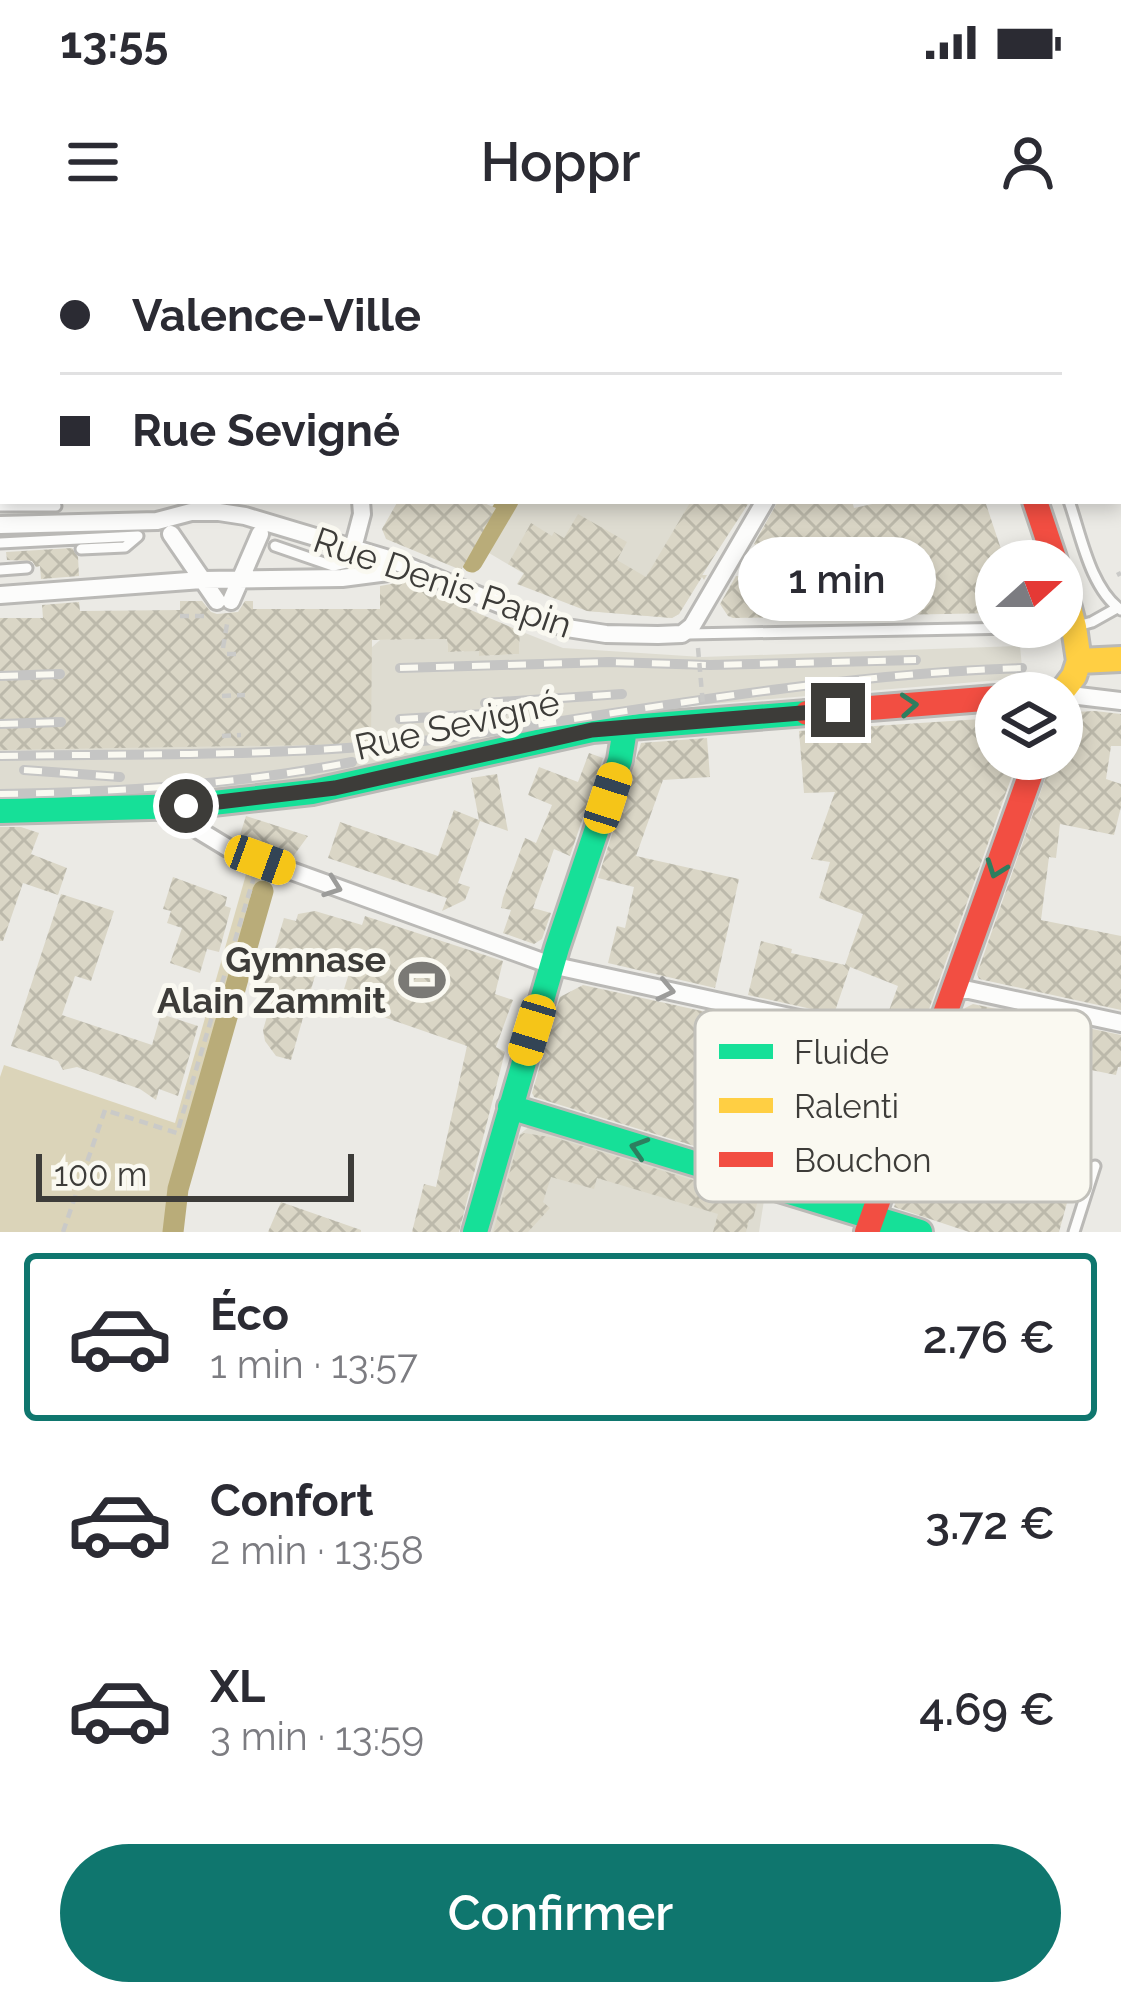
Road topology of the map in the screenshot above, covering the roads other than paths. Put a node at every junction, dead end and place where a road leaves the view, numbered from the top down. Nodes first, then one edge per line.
1 (235, 504) edge
2 (763, 504) edge
3 (1036, 504) edge
4 (1070, 504) edge
5 (364, 505) edge
6 (0, 506) edge
7 (56, 506) dead end
8 (195, 507) edge
9 (245, 516) junction
10 (0, 525) edge
11 (164, 528) junction
12 (260, 533) dead end
13 (137, 536) junction
14 (1048, 540) edge
15 (0, 543) edge
16 (275, 546) dead end
17 (81, 549) dead end
18 (351, 552) junction
19 (28, 568) dead end
20 (0, 570) edge
21 (388, 572) dead end
22 (241, 579) junction
23 (202, 580) junction
24 (0, 596) edge
25 (1119, 609) edge
26 (1083, 624) edge
27 (975, 629) edge
28 (682, 634) junction
29 (1077, 648) edge
30 (1121, 659) edge
31 (1079, 661) junction
32 (1075, 672) edge
33 (1083, 697) edge
34 (975, 700) edge
35 (1121, 701) edge
36 (625, 729) junction
37 (1028, 780) edge
38 (149, 808) junction
39 (0, 813) edge
40 (177, 817) junction
41 (551, 965) junction
42 (953, 990) junction
43 (758, 1010) edge
44 (946, 1010) edge
45 (1061, 1010) edge
46 (1091, 1016) edge
47 (1121, 1023) edge
48 (510, 1107) junction
49 (1095, 1166) dead end
50 (695, 1168) edge
51 (1091, 1179) edge
52 (799, 1202) edge
53 (1084, 1202) edge
54 (869, 1225) edge
55 (475, 1232) edge
56 (920, 1232) edge
57 (1074, 1232) edge

1 - 9 street
2 - 28 street
3 - 14 street
4 - 25 lane
5 - 18 street
6 - 7 lane
8 - 9 street, Rue Denis Papin
8 - 11 street, Rue Denis Papin
9 - 18 street, Rue Denis Papin
10 - 11 street, Rue Denis Papin
11 - 13 lane
11 - 23 street
12 - 22 street
13 - 15 lane
13 - 17 lane
16 - 18 lane
18 - 28 street, Rue Denis Papin
19 - 20 lane
21 - 22 street
22 - 23 street
22 - 23 street
23 - 24 street
25 - 26 lane
27 - 28 lane, Rue Denis Papin
29 - 31 street
30 - 31 street
31 - 32 street
33 - 35 street
36 -> 34 street, Rue Sevigné
36 - 38 street, Rue Sevigné
36 - 40 lane
36 - 41 street
37 -> 42 street
38 - 39 street, Rue Sevigné
38 - 40 street
39 - 40 lane
40 -> 41 street
41 -> 43 street
41 - 48 street
42 - 44 street
42 - 45 street
46 - 47 street
50 -> 48 street
48 - 55 street
49 - 51 lane
54 -> 52 street
53 - 57 lane
54 - 56 street

